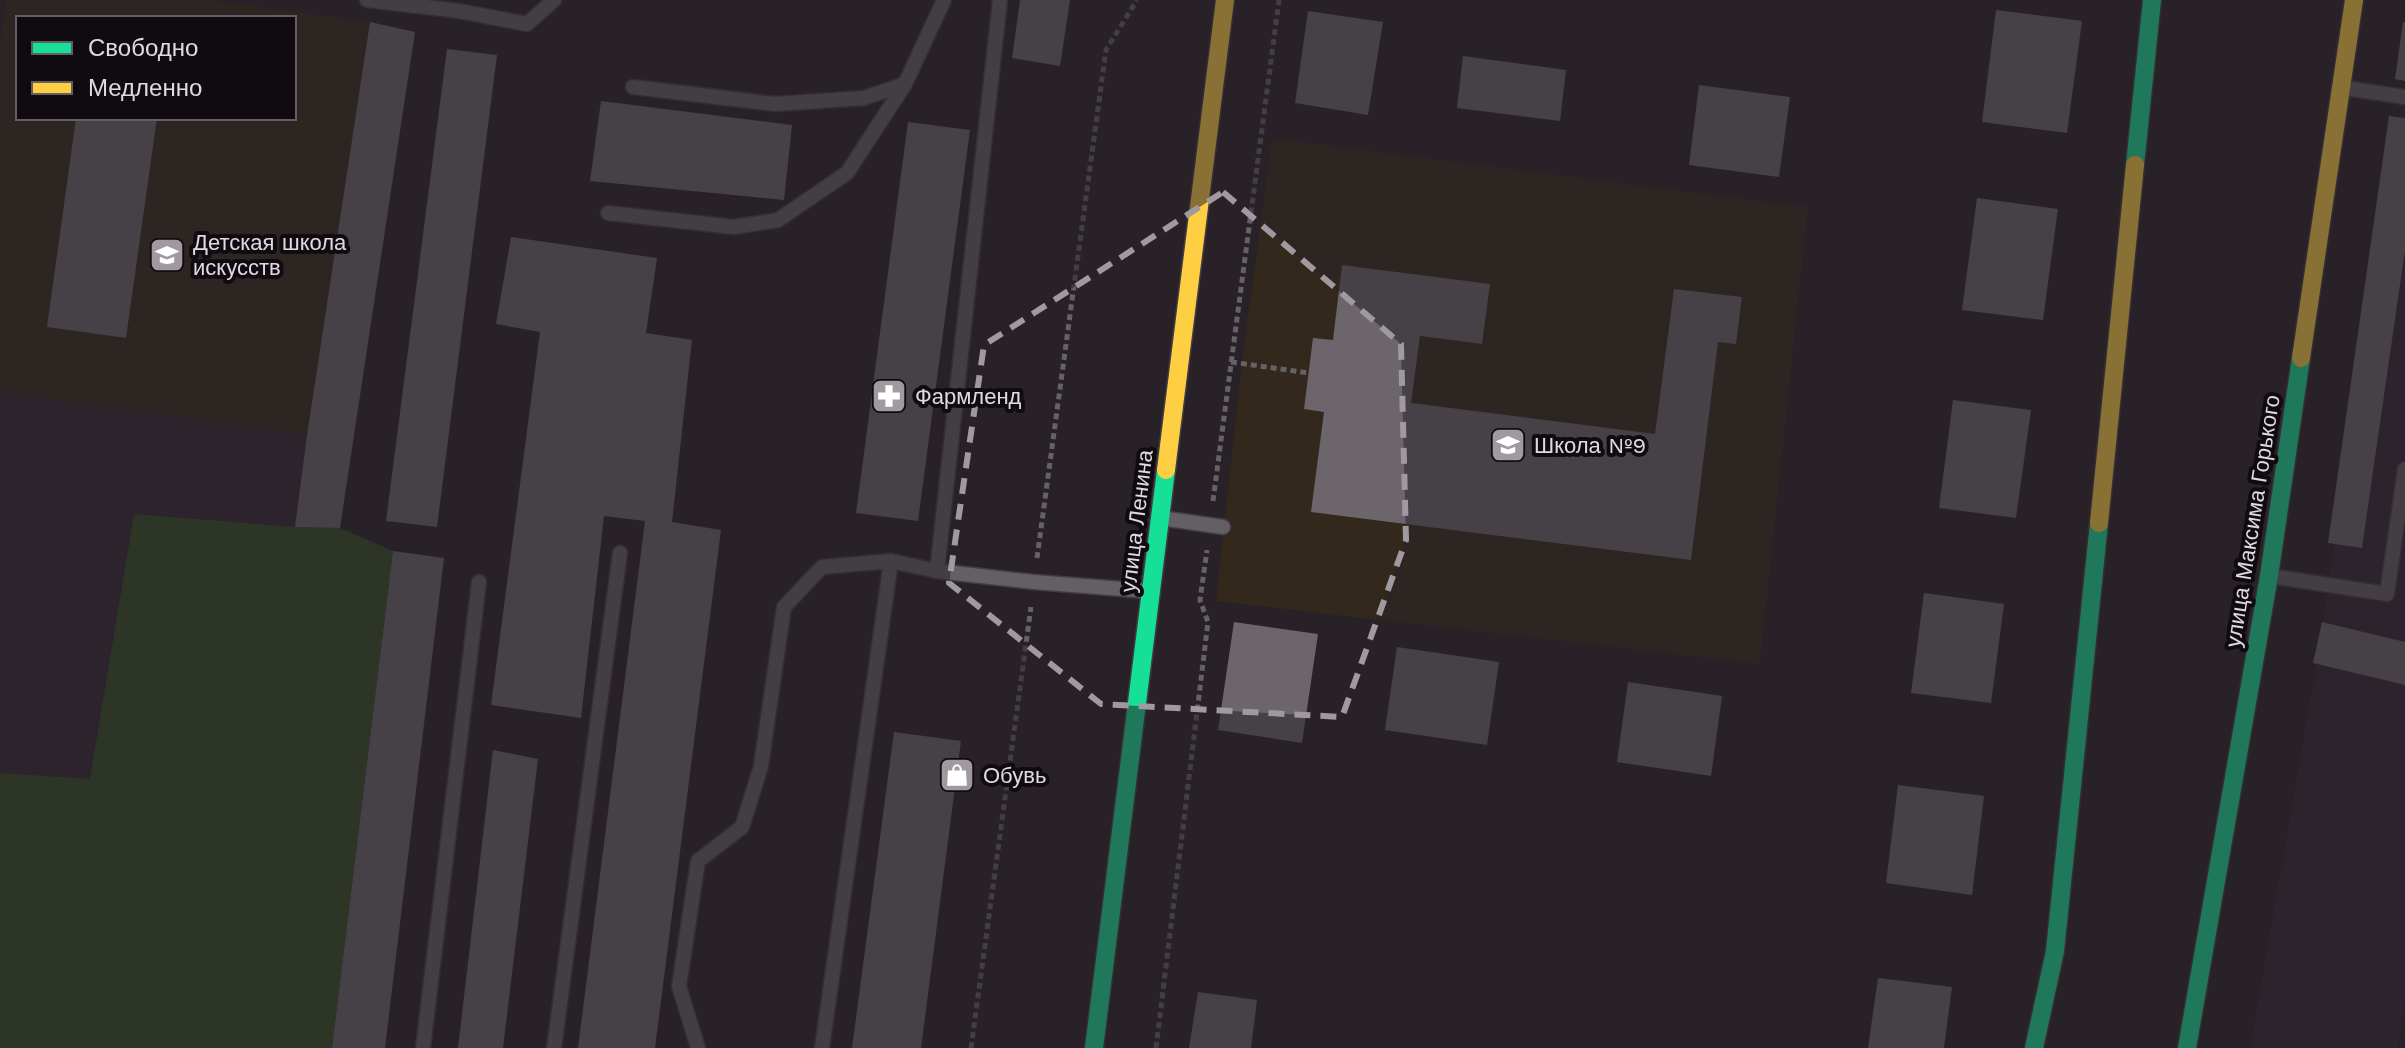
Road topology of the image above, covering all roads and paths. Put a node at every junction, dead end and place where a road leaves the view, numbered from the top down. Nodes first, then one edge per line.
1 (367, 0) edge
2 (554, 0) edge
3 (944, 0) edge
4 (1000, 0) edge
5 (1137, 0) edge
6 (1225, 0) edge
7 (2152, 0) edge
8 (2354, 0) edge
9 (905, 84) junction
10 (633, 87) dead end
11 (2341, 87) junction
12 (2405, 97) edge
13 (608, 213) dead end
14 (1231, 362) dead end
15 (1309, 373) dead end
16 (2405, 469) edge
17 (1161, 518) junction
18 (1223, 527) dead end
19 (620, 553) dead end
20 (891, 561) junction
21 (937, 571) junction
22 (2269, 576) junction
23 (479, 582) dead end
24 (1034, 582) junction
25 (1152, 591) junction
26 (423, 1048) edge
27 (554, 1048) edge
28 (698, 1048) edge
29 (822, 1048) edge
30 (971, 1048) edge
31 (1094, 1048) edge
32 (2034, 1048) edge
33 (2187, 1048) edge

1 - 2 lane
3 - 9 lane
4 - 21 lane
5 - 24 path
6 - 17 street, улица Ленина
7 - 32 street
8 - 11 street, улица Максима Горького
9 - 10 lane
9 - 13 lane
11 - 12 lane
11 - 22 street, улица Максима Горького
14 - 15 path
16 - 22 lane
17 - 18 lane
17 - 25 street, улица Ленина
19 - 27 lane
20 - 21 lane
20 - 28 lane
20 - 29 lane
21 - 24 lane
22 - 33 street, улица Максима Горького
23 - 26 lane
24 - 25 lane
24 - 30 path
25 - 31 street, улица Ленина

